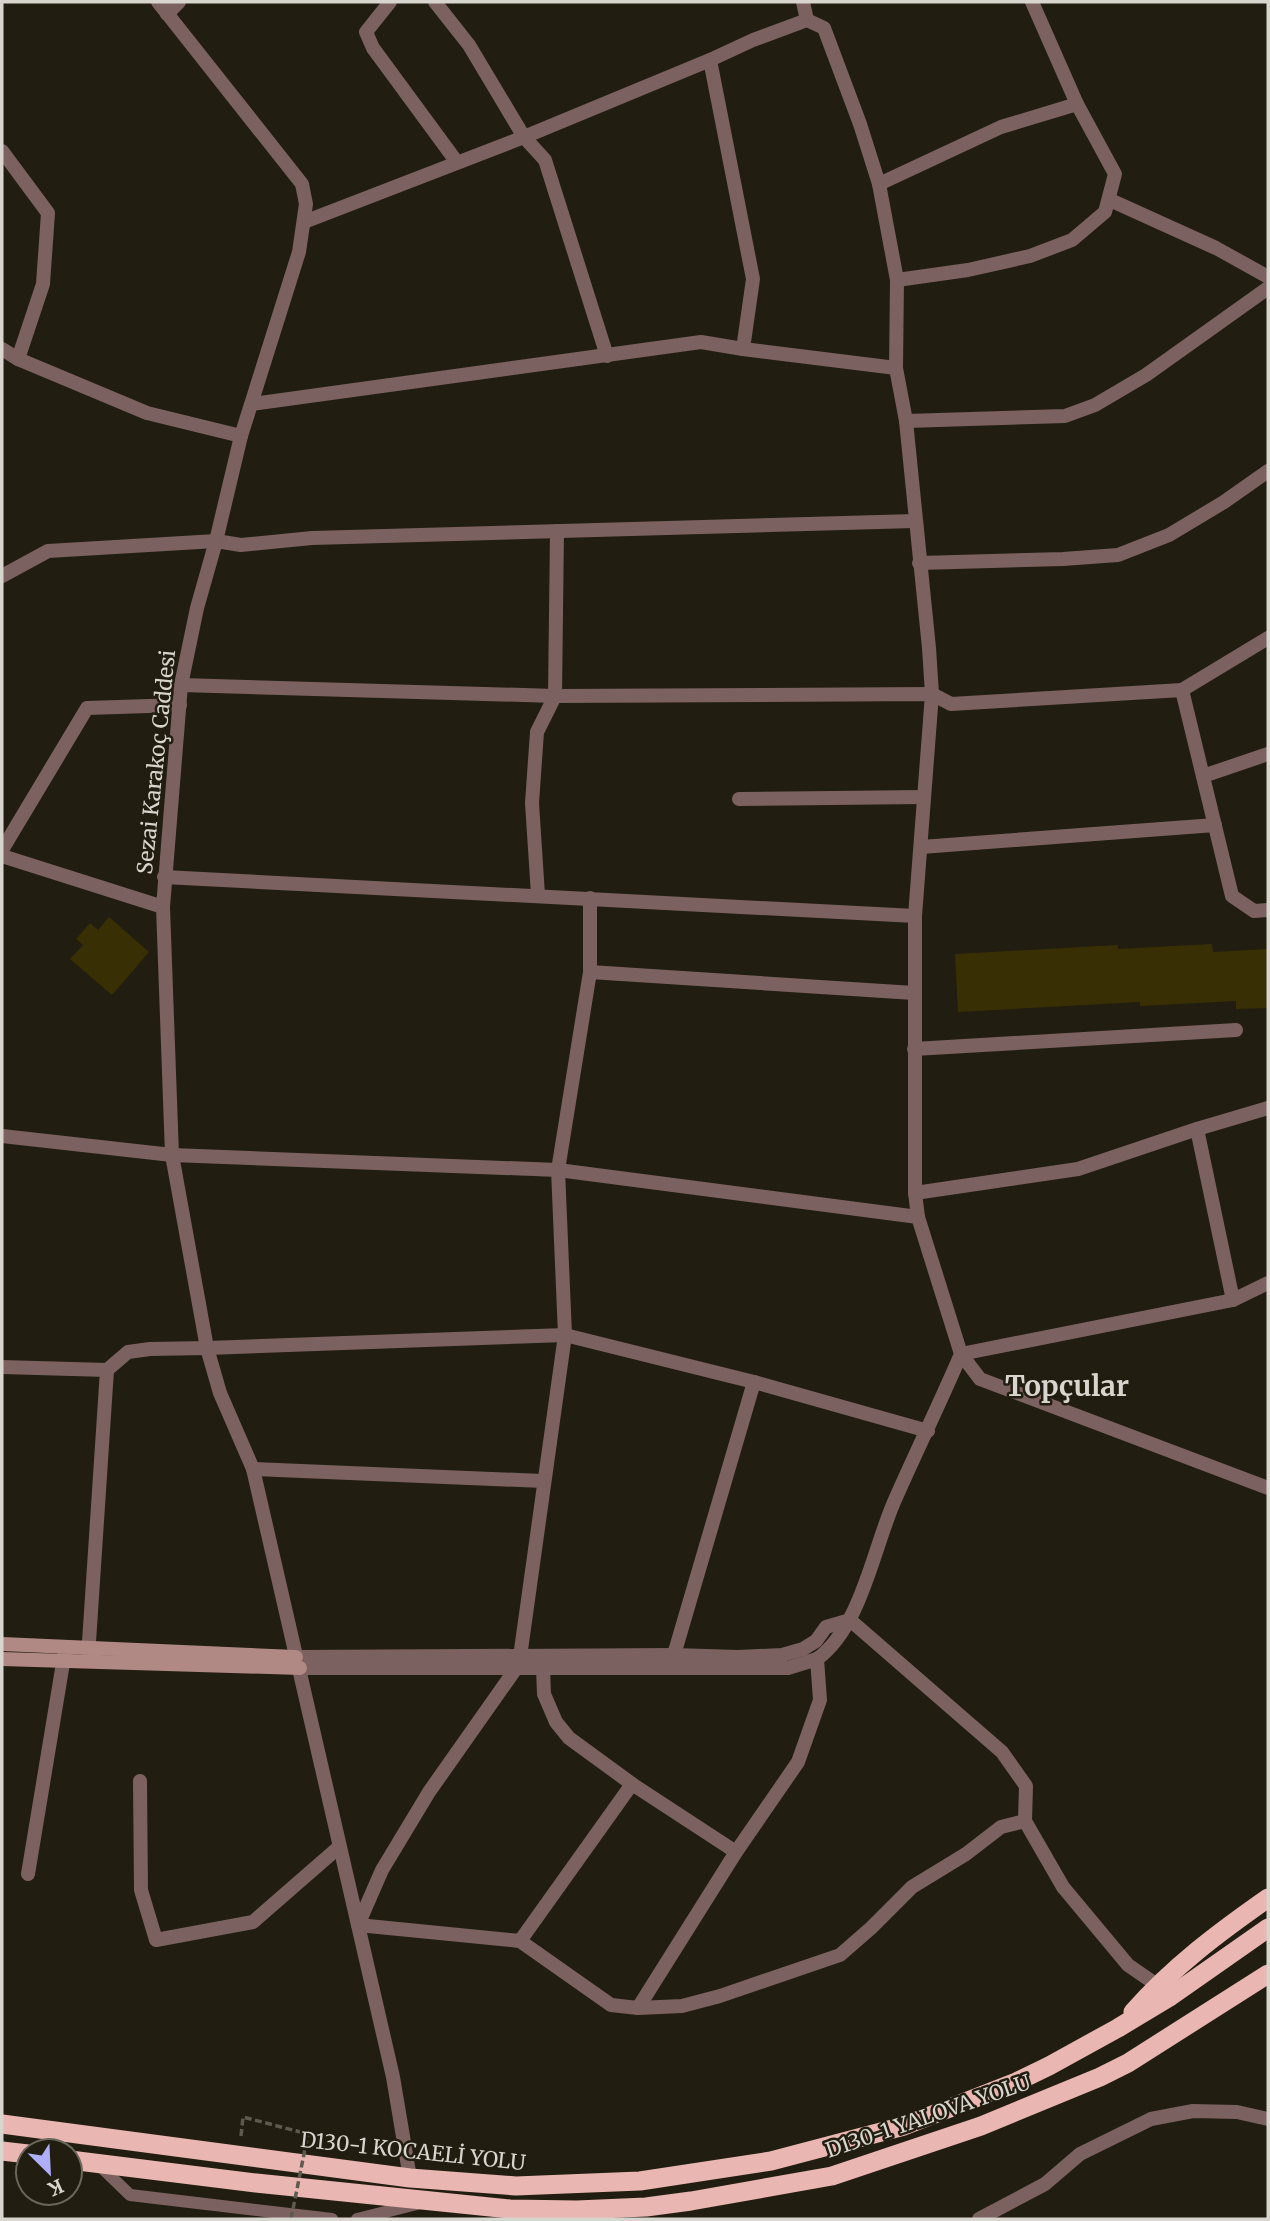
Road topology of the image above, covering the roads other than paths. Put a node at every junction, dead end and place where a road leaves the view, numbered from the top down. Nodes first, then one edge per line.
1 (178, 2) edge
2 (390, 2) edge
3 (435, 2) edge
4 (803, 2) edge
5 (1032, 2) edge
6 (163, 8) edge
7 (807, 20) junction
8 (710, 60) junction
9 (1077, 104) junction
10 (524, 137) junction
11 (2, 152) edge
12 (456, 161) junction
13 (879, 184) junction
14 (1110, 200) junction
15 (304, 222) junction
16 (1268, 277) edge
17 (897, 280) junction
18 (1268, 288) edge
19 (2, 349) edge
20 (743, 349) junction
21 (607, 356) junction
22 (18, 359) junction
23 (896, 368) junction
24 (252, 404) junction
25 (906, 421) junction
26 (241, 436) junction
27 (1268, 471) edge
28 (915, 521) junction
29 (557, 531) junction
30 (216, 541) junction
31 (919, 563) junction
32 (2, 576) edge
33 (1268, 638) edge
34 (181, 685) junction
35 (1182, 690) junction
36 (932, 694) junction
37 (555, 696) junction
38 (180, 705) junction
39 (1268, 754) edge
40 (1203, 776) junction
41 (924, 797) junction
42 (739, 799) dead end
43 (1215, 825) junction
44 (920, 847) junction
45 (2, 850) edge
46 (2, 856) edge
47 (164, 877) junction
48 (538, 895) junction
49 (590, 898) junction
50 (163, 907) junction
51 (1268, 911) edge
52 (915, 916) junction
53 (590, 972) junction
54 (914, 993) junction
55 (1236, 1030) dead end
56 (914, 1049) junction
57 (1268, 1108) edge
58 (1197, 1129) junction
59 (2, 1136) edge
60 (172, 1155) junction
61 (558, 1170) junction
62 (915, 1194) junction
63 (918, 1217) junction
64 (1268, 1283) edge
65 (1233, 1300) junction
66 (565, 1335) junction
67 (207, 1348) junction
68 (961, 1354) junction
69 (2, 1367) edge
70 (107, 1370) junction
71 (754, 1382) junction
72 (928, 1431) junction
73 (253, 1469) junction
74 (543, 1481) junction
75 (1268, 1488) edge
76 (850, 1620) junction
77 (2, 1644) edge
78 (65, 1654) junction
79 (88, 1655) junction
80 (2, 1659) edge
81 (817, 1659) junction
82 (298, 1662) junction
83 (518, 1662) junction
84 (672, 1662) junction
85 (543, 1668) junction
86 (140, 1782) dead end
87 (632, 1784) junction
88 (1025, 1821) junction
89 (339, 1847) junction
90 (736, 1852) junction
91 (28, 1874) dead end
92 (1268, 1898) edge
93 (358, 1925) junction
94 (1268, 1928) edge
95 (520, 1941) junction
96 (1268, 1974) edge
97 (1157, 1985) junction
98 (638, 2008) junction
99 (1118, 2028) junction
100 (1268, 2119) edge
101 (2, 2124) edge
102 (84, 2162) edge
103 (98, 2163) junction
104 (410, 2178) junction
105 (425, 2202) junction
106 (332, 2219) edge
107 (357, 2219) edge
108 (979, 2219) edge

1 - 6 street
2 - 12 street
3 - 10 street
4 - 7 street
5 - 9 street
6 - 15 street, Sezai Karakoç Caddesi
7 - 8 street
7 - 13 street
8 - 10 street
8 - 20 street
9 - 13 street
9 - 14 street
10 - 12 street
10 - 21 street
11 - 22 street
12 - 15 street
13 - 17 street
14 - 16 street
14 - 17 street
15 - 24 street, Sezai Karakoç Caddesi
17 - 23 street
18 - 25 street
19 - 22 street
20 - 21 street
20 - 23 street
21 - 24 street
22 - 26 street
23 - 25 street
24 - 26 street, Sezai Karakoç Caddesi
25 - 28 street
26 - 30 street, Sezai Karakoç Caddesi
27 - 31 street
28 - 29 street
28 - 31 street
29 - 30 street
29 - 37 street
30 - 32 street
30 - 34 street, Sezai Karakoç Caddesi
31 - 36 street
33 - 35 street
34 - 37 street
34 - 38 street, Sezai Karakoç Caddesi
35 - 36 street
35 - 40 street
36 - 37 street
36 - 41 street
37 - 48 street
38 - 45 street
38 - 47 street, Sezai Karakoç Caddesi
39 - 40 street
40 - 43 street
41 - 42 street
41 - 44 street
43 - 44 street
43 - 51 street
44 - 52 street
46 - 50 street
47 - 48 street
47 - 50 street, Sezai Karakoç Caddesi
48 - 49 street
49 - 52 street
49 - 53 street
50 - 60 street, Sezai Karakoç Caddesi
52 - 54 street
53 - 54 street
53 - 61 street
54 - 56 street
55 - 56 street
56 - 62 street
57 - 58 street
58 - 62 street
58 - 65 street
59 - 60 street
60 - 61 street
60 - 67 street, Sezai Karakoç Caddesi
61 - 63 street
61 - 66 street
62 - 63 street
63 - 68 street
64 - 65 street
65 - 68 street
66 - 67 street
66 - 71 street
66 - 74 street
67 - 70 street
67 - 73 street, Sezai Karakoç Caddesi
68 - 72 street
68 - 75 street
69 - 70 street
70 - 79 street
71 - 72 street
71 - 84 street
72 - 76 street
73 - 74 street
73 - 82 street, Sezai Karakoç Caddesi
74 - 83 street
76 - 81 street
76 - 84 street
76 - 88 street
77 - 78 main road
78 - 79 main road
78 - 80 main road
78 - 91 street
79 - 82 main road
81 - 84 street
81 - 90 street
82 - 83 street
82 - 89 street, Sezai Karakoç Caddesi
83 - 84 street
83 - 85 street
83 - 93 street
84 - 85 street
85 - 87 street
86 - 89 street
87 - 90 street
87 - 95 street
88 - 97 street
88 - 98 street
89 - 93 street, Sezai Karakoç Caddesi
90 - 98 street
92 - 97 highway
93 - 95 street
93 - 104 street, Sezai Karakoç Caddesi
94 - 99 highway, D130-1 KOCAELİ YOLU
95 - 98 street
96 - 105 highway, D130-1 YALOVA YOLU
97 - 99 highway
99 - 104 highway, D130-1 KOCAELİ YOLU
100 - 108 street
101 - 104 highway, D130-1 KOCAELİ YOLU
102 - 103 highway, D130-1 YALOVA YOLU
103 - 105 highway, D130-1 YALOVA YOLU
103 - 106 lane
105 - 107 lane

